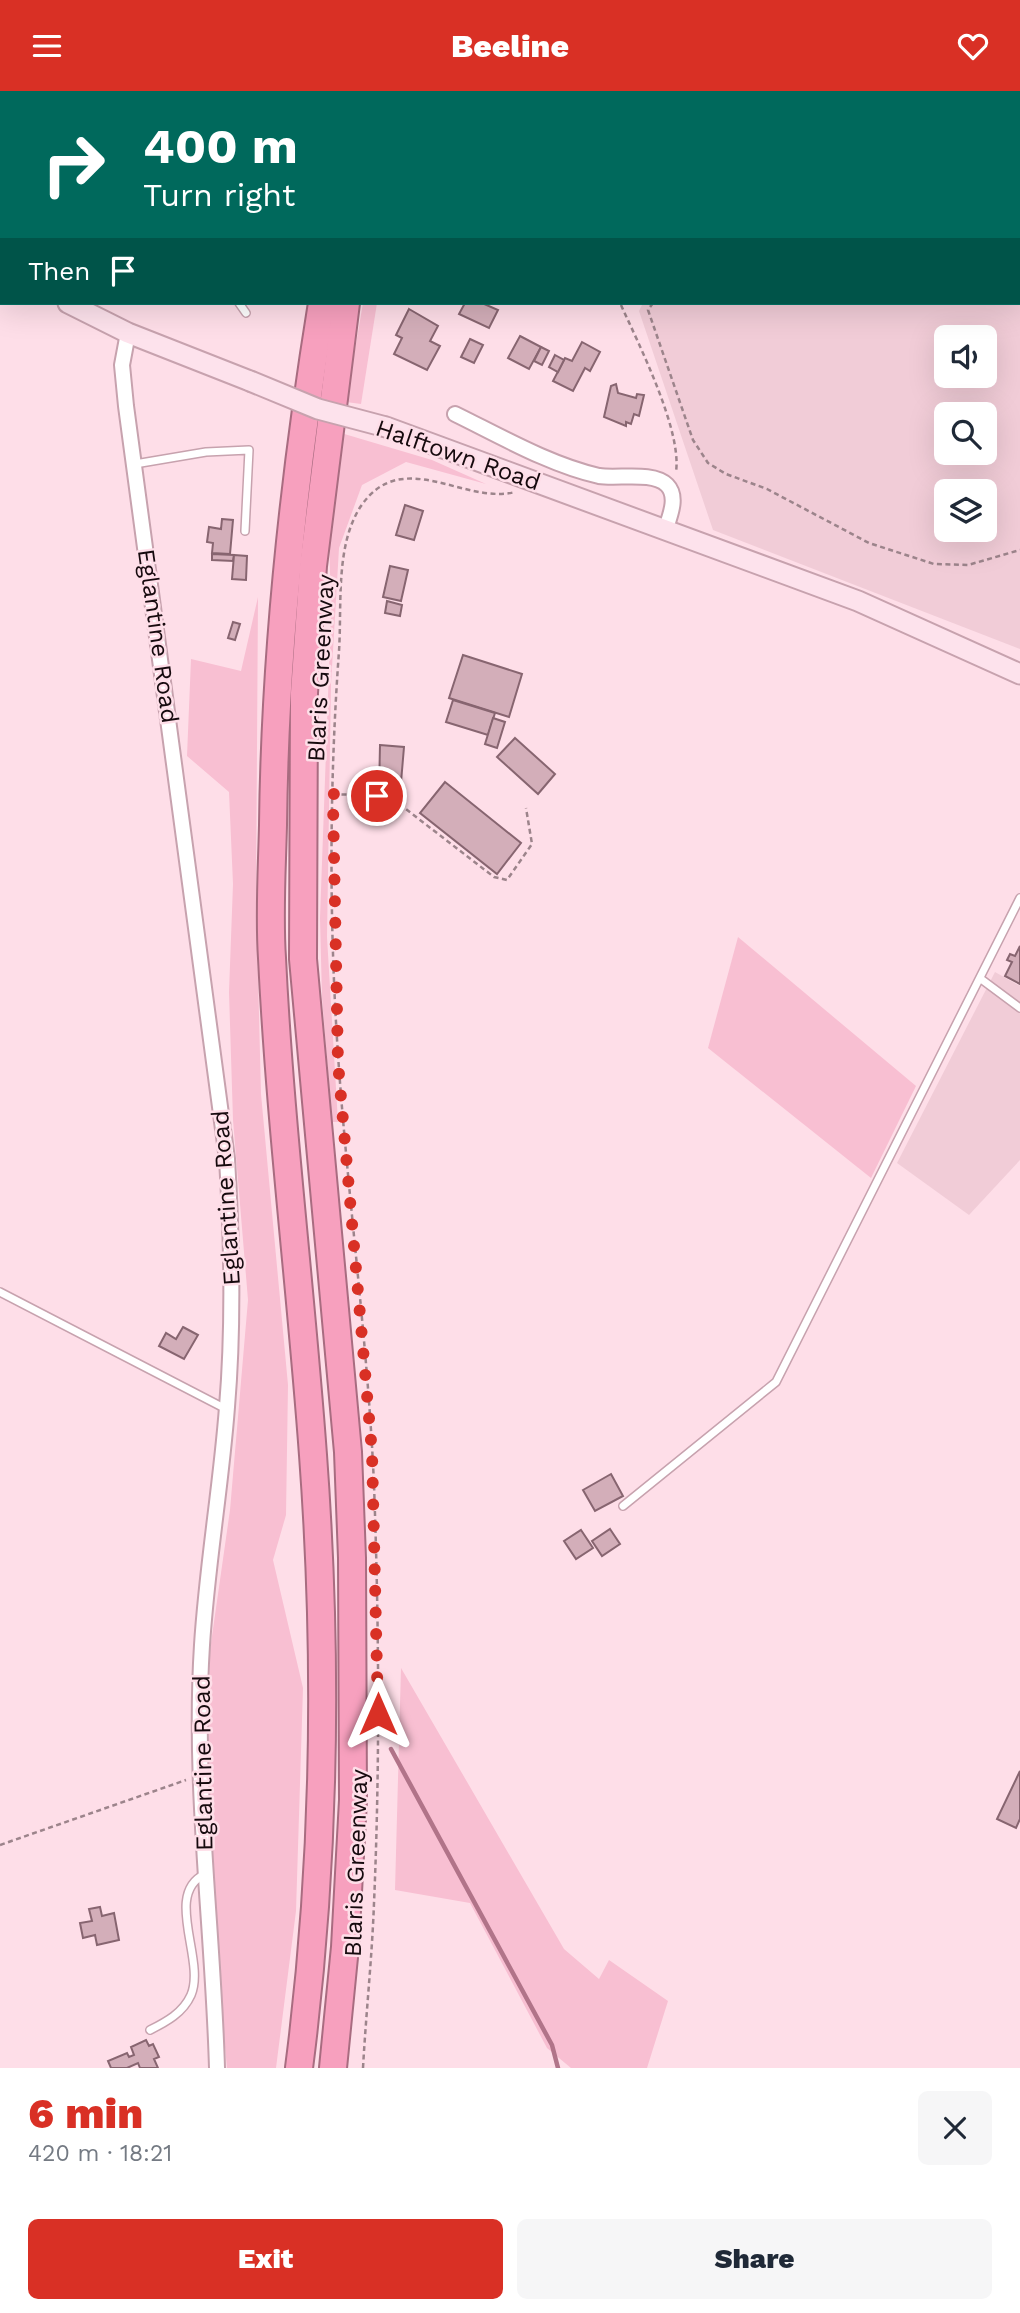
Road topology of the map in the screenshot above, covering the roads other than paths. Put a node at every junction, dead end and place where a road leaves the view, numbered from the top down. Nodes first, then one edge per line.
1 (72, 305) edge
2 (240, 305) edge
3 (322, 305) edge
4 (346, 305) edge
5 (246, 313) dead end
6 (128, 333) junction
7 (455, 414) dead end
8 (135, 464) junction
9 (245, 531) dead end
10 (665, 531) junction
11 (1020, 661) edge
12 (998, 663) junction
13 (1020, 674) edge
14 (1020, 898) edge
15 (981, 979) junction
16 (1020, 1008) edge
17 (0, 1292) edge
18 (227, 1409) junction
19 (624, 1506) dead end
20 (206, 1874) junction
21 (150, 2030) dead end
22 (217, 2068) edge
23 (299, 2068) edge
24 (333, 2068) edge

1 - 6 street, Halftown Road
2 - 5 lane
3 - 23 highway
4 - 24 highway
6 - 8 street, Eglantine Road
6 - 10 street, Halftown Road, bridge
7 - 10 street, Halftown Road
8 - 9 lane
8 - 18 street, Eglantine Road
10 - 12 street, Halftown Road
11 - 12 lane
12 - 13 street, Halftown Road
14 - 15 lane
15 - 16 lane
15 - 19 lane
17 - 18 lane
18 - 20 street, Eglantine Road
20 - 21 lane
20 - 22 street, Eglantine Road

